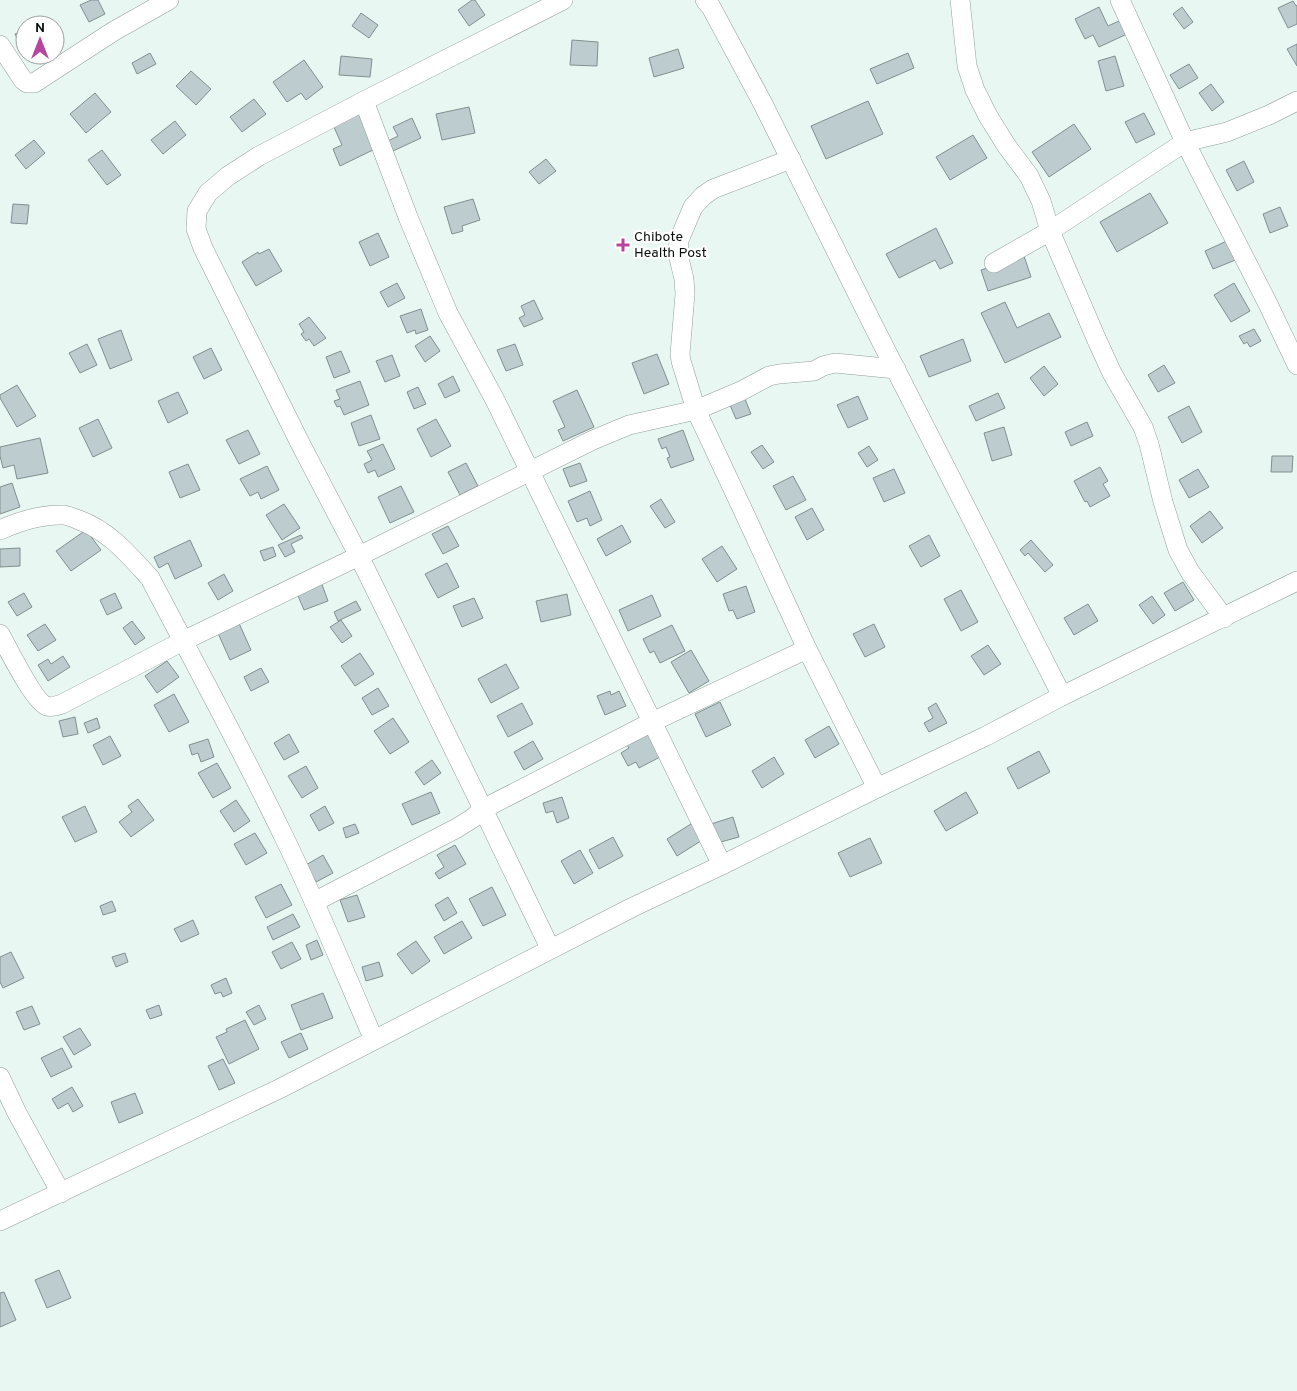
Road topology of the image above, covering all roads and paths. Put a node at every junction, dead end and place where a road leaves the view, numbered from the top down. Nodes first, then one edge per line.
1 (169, 0) edge
2 (563, 0) edge
3 (705, 0) edge
4 (960, 0) edge
5 (1120, 0) edge
6 (0, 45) edge
7 (364, 101) junction
8 (1297, 101) edge
9 (1185, 142) junction
10 (791, 159) junction
11 (1050, 231) junction
12 (994, 263) dead end
13 (1297, 365) edge
14 (896, 369) junction
15 (696, 410) junction
16 (530, 471) junction
17 (0, 530) edge
18 (359, 556) junction
19 (1297, 582) edge
20 (1224, 618) junction
21 (0, 634) edge
22 (183, 641) junction
23 (808, 649) junction
24 (1062, 696) junction
25 (652, 722) junction
26 (877, 788) junction
27 (483, 809) junction
28 (722, 865) junction
29 (314, 902) junction
30 (550, 948) junction
31 (374, 1040) junction
32 (0, 1077) edge
33 (61, 1193) junction
34 (0, 1221) edge

1 - 6 street
2 - 7 street
3 - 10 street
4 - 11 street
5 - 9 street
7 - 16 street
7 - 18 street
8 - 9 street
9 - 11 street
9 - 13 street
10 - 14 street
10 - 15 street
11 - 12 street
11 - 20 street
14 - 15 street
14 - 24 street
15 - 16 street
15 - 23 street
16 - 18 street
16 - 25 street
17 - 22 street
18 - 22 street
18 - 27 street
19 - 20 street
20 - 24 street
21 - 22 street
22 - 29 street
23 - 25 street
23 - 26 street
24 - 26 street
25 - 27 street
25 - 28 street
26 - 28 street
27 - 29 street
27 - 30 street
28 - 30 street
29 - 31 street
30 - 31 street
31 - 33 street
32 - 33 street
33 - 34 street

